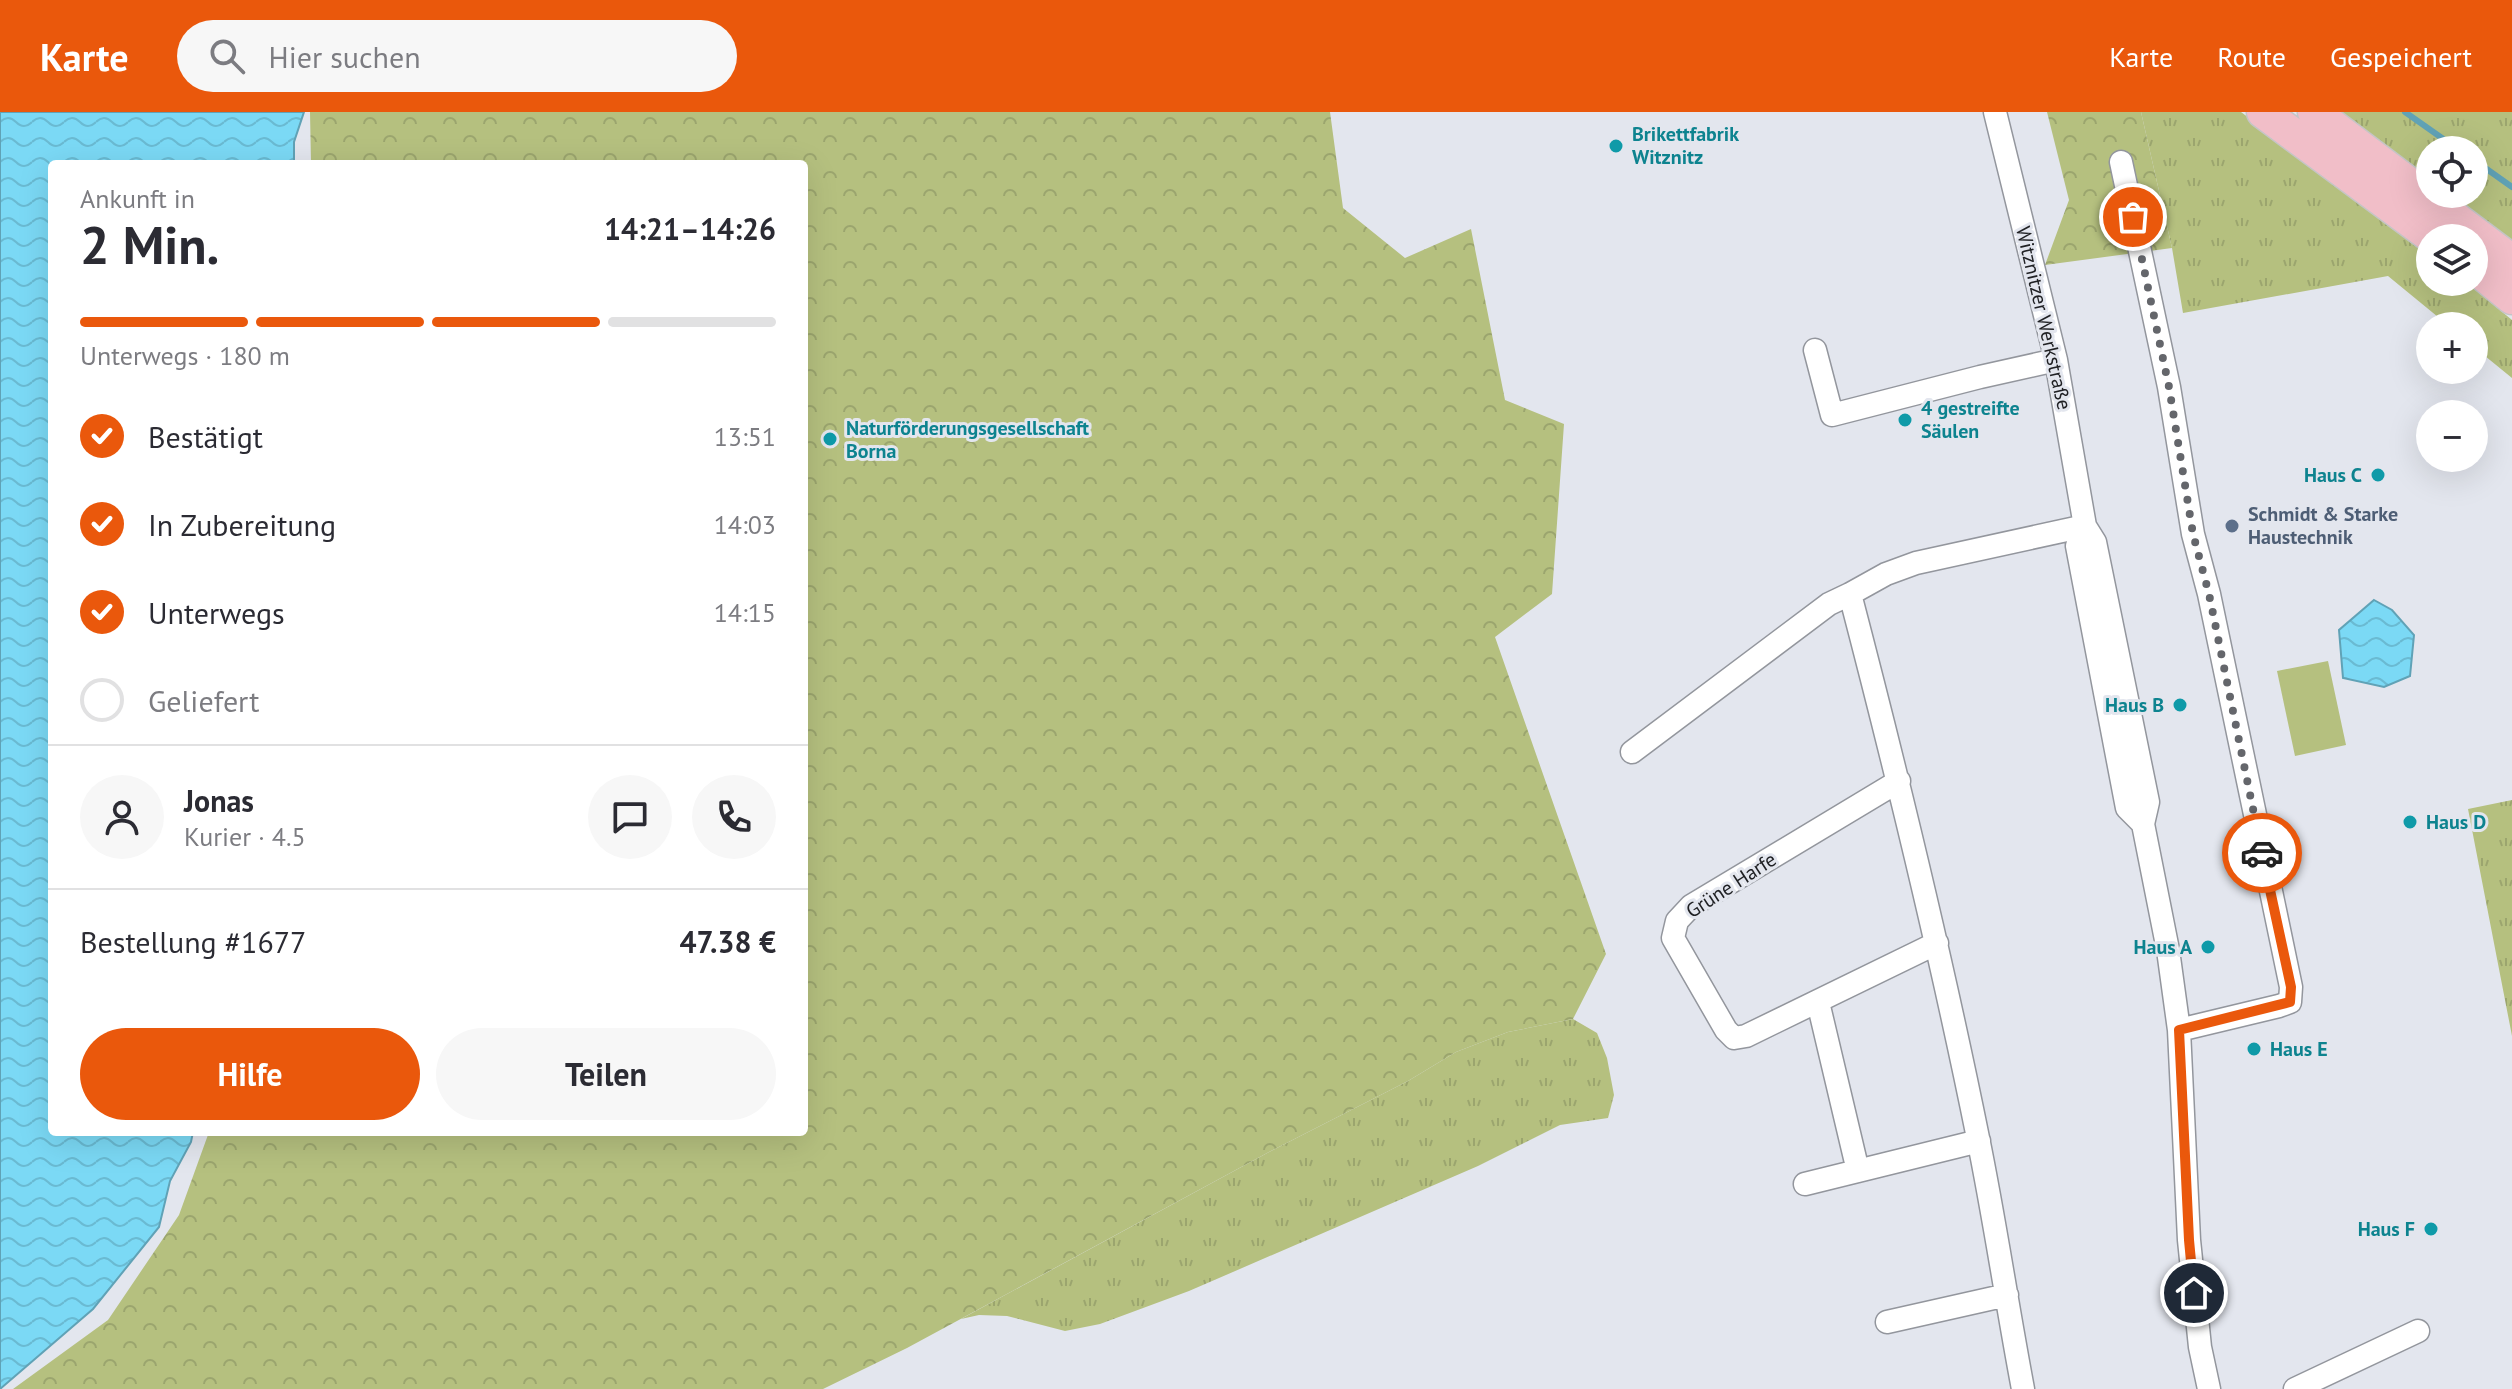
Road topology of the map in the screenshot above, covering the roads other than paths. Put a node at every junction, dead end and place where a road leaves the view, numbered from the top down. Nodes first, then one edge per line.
1 (1995, 112) edge
2 (2263, 112) edge
3 (2314, 112) edge
4 (2121, 162) dead end
5 (2416, 225) edge
6 (2512, 261) edge
7 (2488, 278) edge
8 (2512, 298) edge
9 (1815, 350) dead end
10 (2056, 360) junction
11 (2085, 526) junction
12 (1850, 594) junction
13 (1632, 752) dead end
14 (1899, 781) junction
15 (1937, 943) junction
16 (1818, 1002) junction
17 (2179, 1030) junction
18 (1979, 1141) junction
19 (1858, 1171) junction
20 (1805, 1184) dead end
21 (2007, 1295) junction
22 (1887, 1322) dead end
23 (2418, 1331) dead end
24 (2023, 1389) edge
25 (2209, 1389) edge
26 (2295, 1389) edge

1 - 10 street, Witznitzer Werkstraße
2 - 5 highway
3 - 6 highway
4 - 17 street
7 - 8 highway
9 - 10 street
10 - 11 street, Witznitzer Werkstraße
11 - 12 street
11 - 17 street, Witznitzer Werkstraße
12 - 13 street
12 - 14 street
14 - 15 street
14 - 16 street, Grüne Harfe
15 - 16 street, Grüne Harfe
15 - 18 street
16 - 19 street
17 - 25 street, Witznitzer Werkstraße
18 - 19 street
18 - 21 street
19 - 20 street
21 - 22 street
21 - 24 street
23 - 26 street

